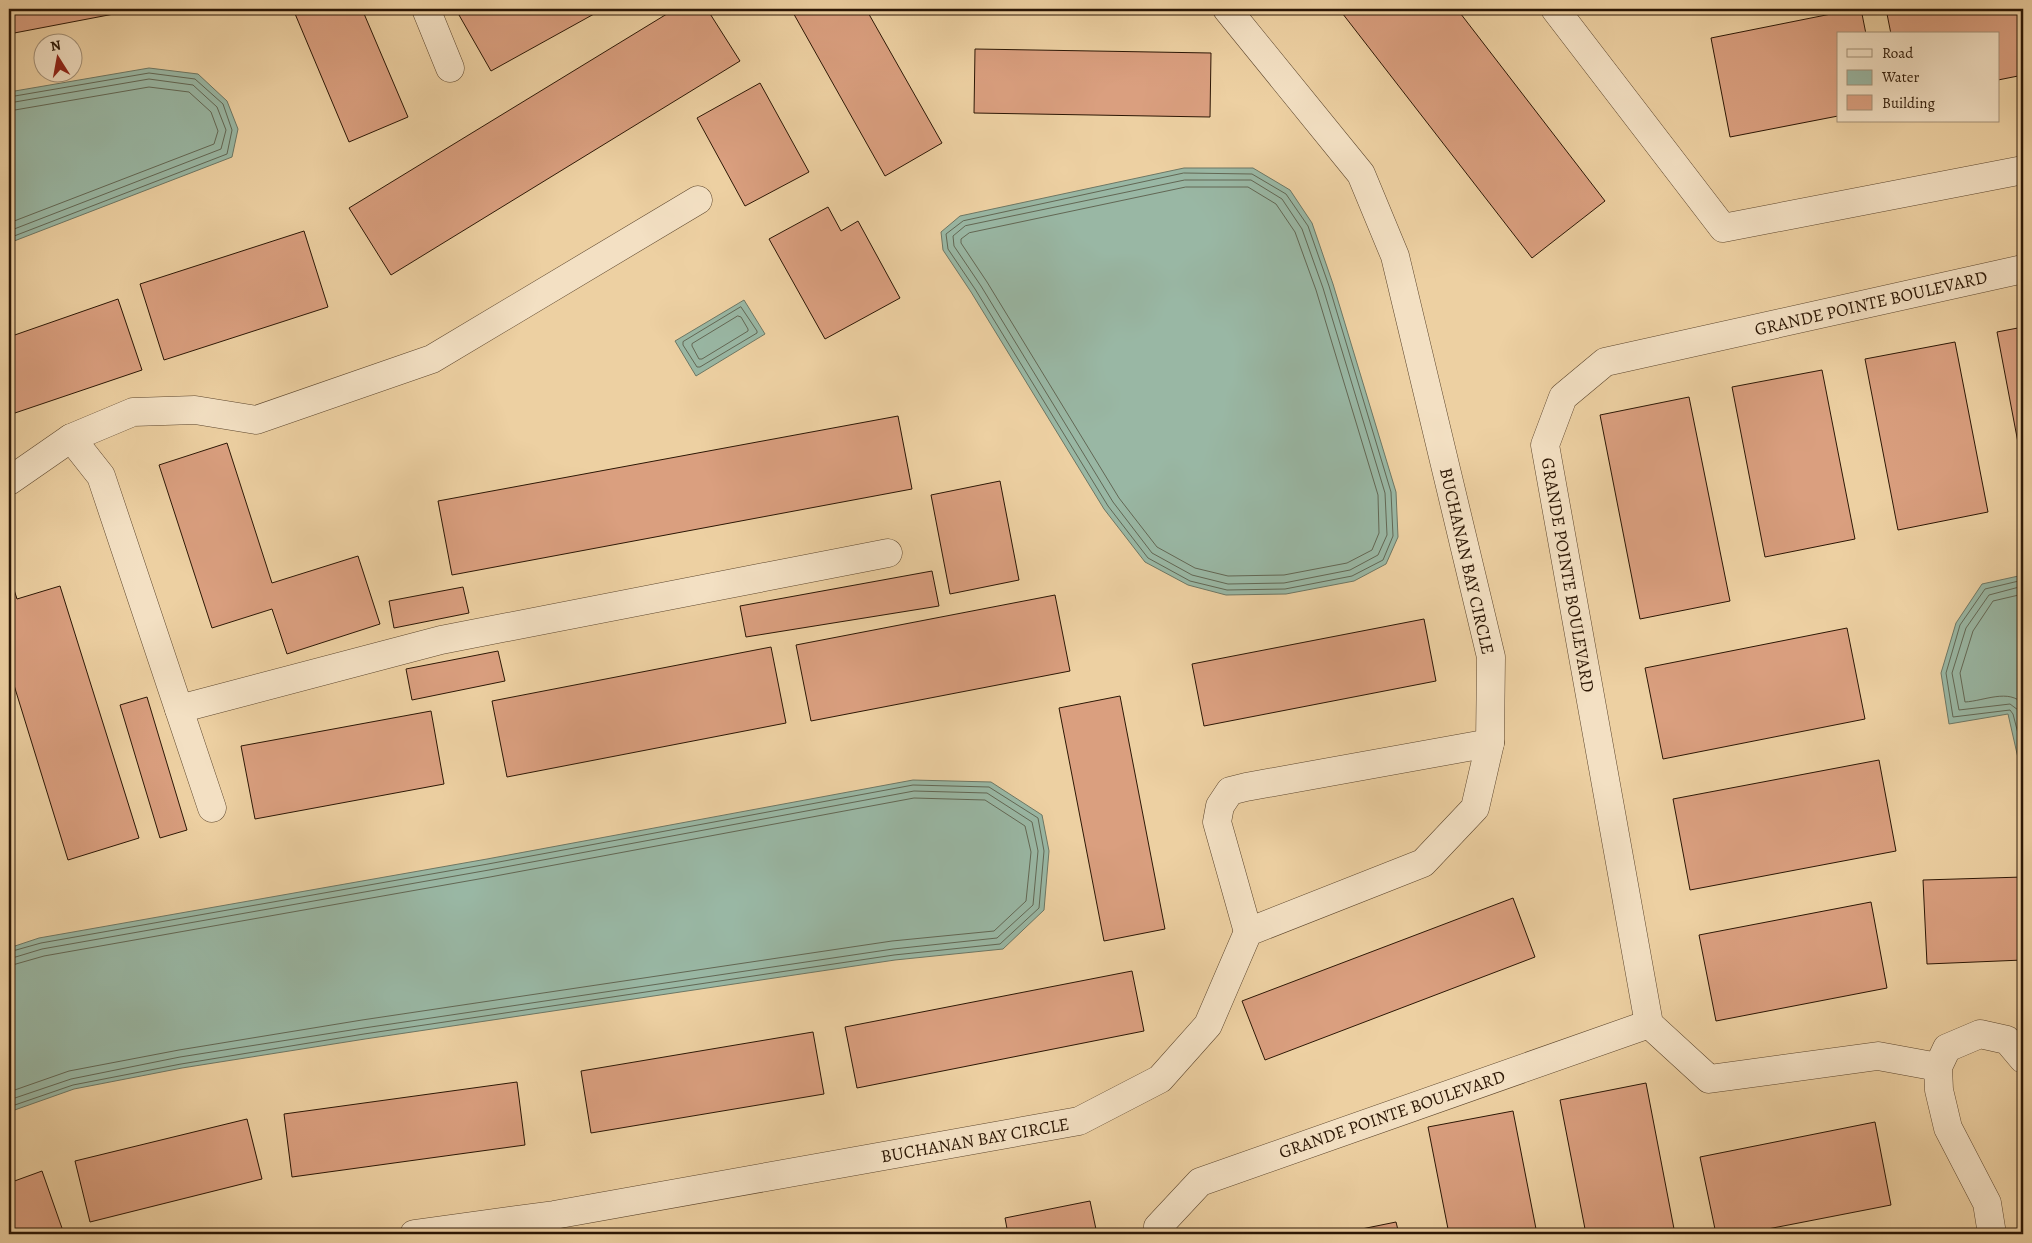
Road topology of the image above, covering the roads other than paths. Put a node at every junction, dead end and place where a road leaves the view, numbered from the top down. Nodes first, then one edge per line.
1 (426, 9) edge
2 (1227, 9) edge
3 (1555, 9) edge
4 (450, 68) dead end
5 (2023, 170) edge
6 (698, 200) dead end
7 (2023, 269) edge
8 (71, 438) junction
9 (9, 481) edge
10 (888, 553) dead end
11 (179, 709) junction
12 (1490, 743) junction
13 (212, 808) dead end
14 (1248, 932) junction
15 (1649, 1024) junction
16 (2023, 1059) edge
17 (1938, 1067) junction
18 (414, 1234) edge
19 (1160, 1234) edge
20 (1992, 1234) edge

1 - 4 street
2 - 12 street, BUCHANAN BAY CIRCLE
3 - 5 street
6 - 8 street
7 - 15 street, GRANDE POINTE BOULEVARD
8 - 9 street
8 - 11 street
10 - 11 street
11 - 13 street
12 - 14 street, BUCHANAN BAY CIRCLE
12 - 14 street
14 - 18 street, BUCHANAN BAY CIRCLE
15 - 17 street
15 - 19 street, GRANDE POINTE BOULEVARD
16 - 17 street
17 - 20 street

